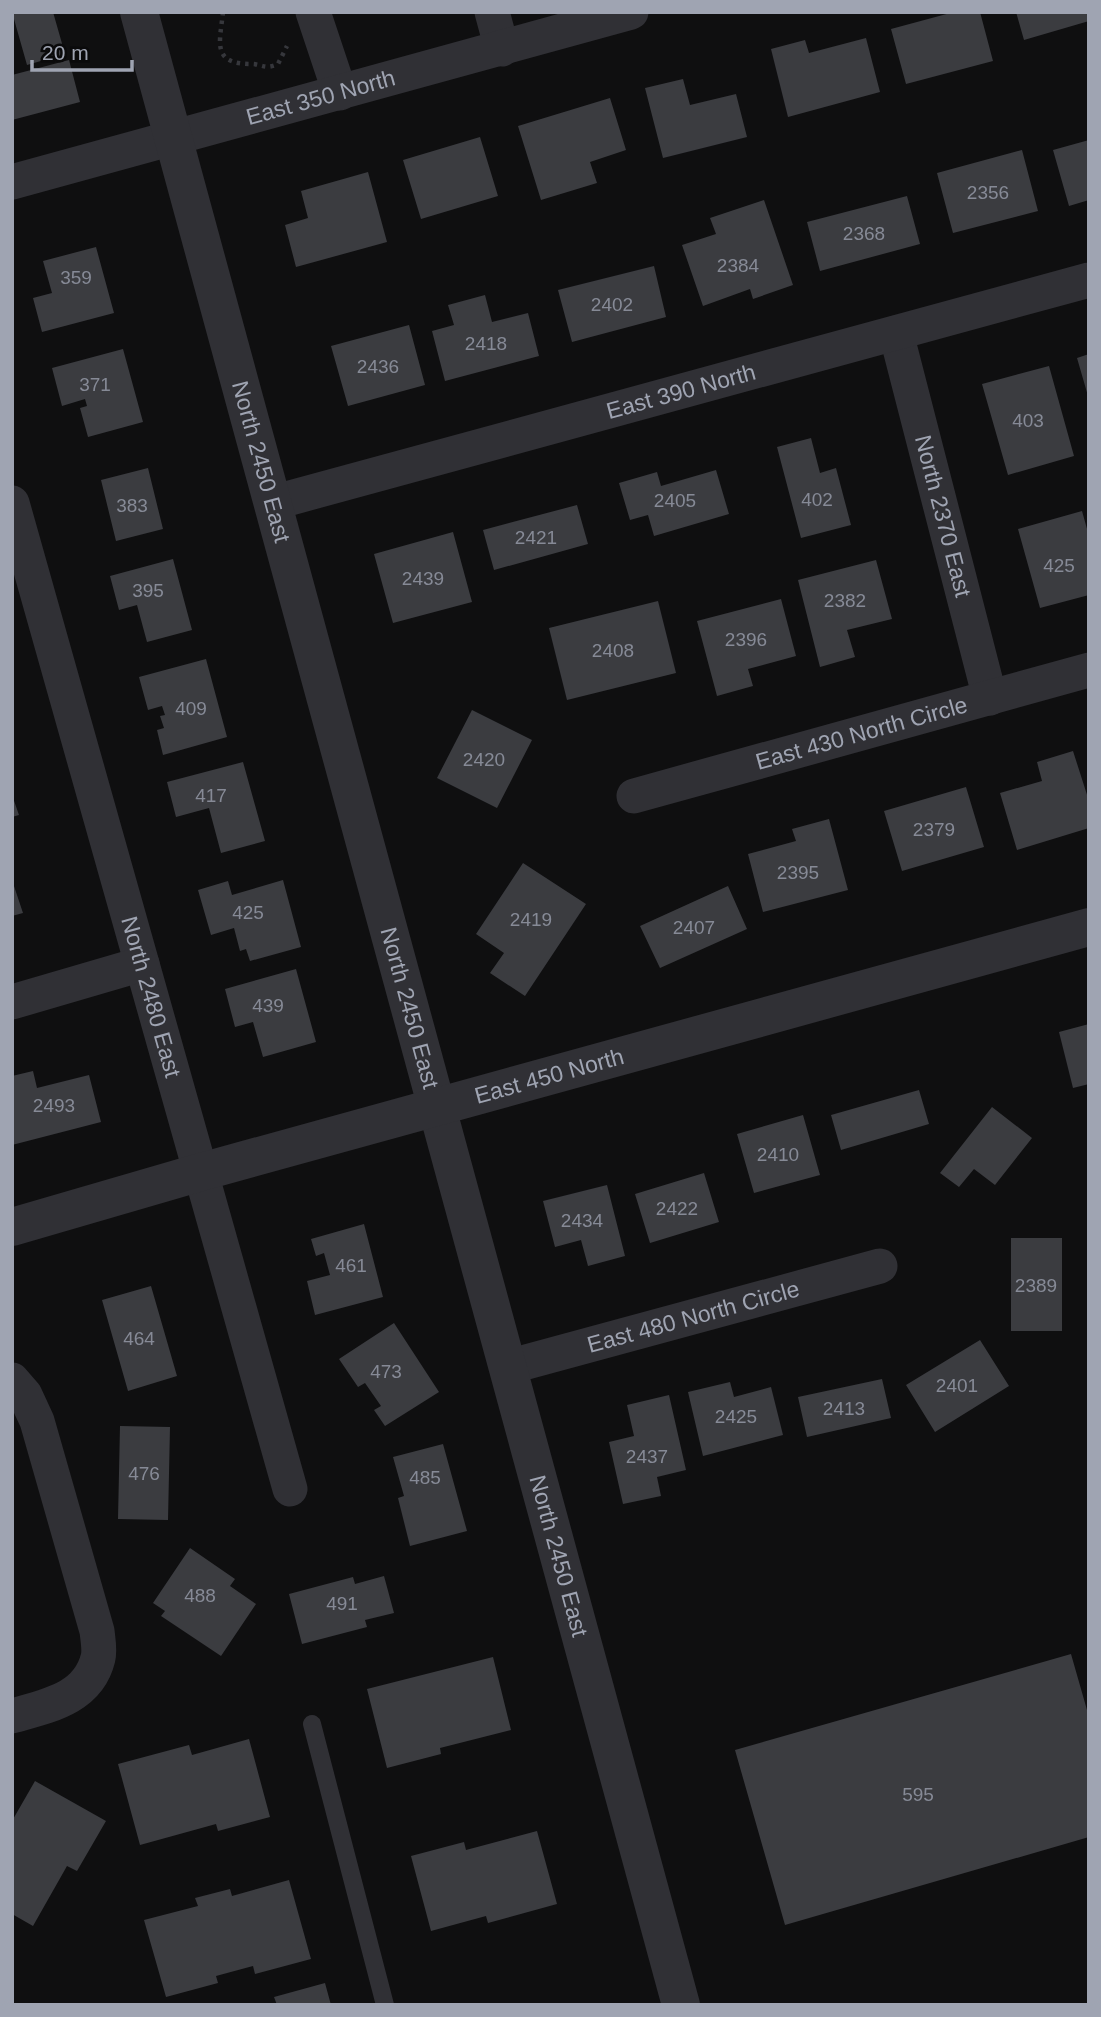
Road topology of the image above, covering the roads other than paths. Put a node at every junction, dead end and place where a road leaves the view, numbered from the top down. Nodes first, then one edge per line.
1 (139, 12) edge
2 (313, 12) edge
3 (492, 12) edge
4 (631, 12) edge
5 (502, 49) junction
6 (340, 93) junction
7 (172, 138) junction
8 (12, 182) edge
9 (1089, 281) edge
10 (896, 333) junction
11 (12, 503) edge
12 (272, 503) junction
13 (1089, 670) edge
14 (990, 698) junction
15 (635, 796) dead end
16 (1089, 927) edge
17 (142, 964) junction
18 (12, 1002) edge
19 (437, 1108) junction
20 (201, 1172) junction
21 (12, 1227) edge
22 (880, 1266) dead end
23 (508, 1367) junction
24 (12, 1380) edge
25 (290, 1489) dead end
26 (12, 1716) edge
27 (312, 1724) dead end
28 (385, 2005) edge
29 (681, 2005) edge

1 - 7 street, North 2450 East
2 - 6 street
3 - 5 street
4 - 5 street, East 350 North
5 - 6 street, East 350 North
6 - 7 street, East 350 North
7 - 8 street, East 350 North
7 - 12 street, North 2450 East
9 - 10 street, East 390 North
10 - 12 street, East 390 North
10 - 14 street, North 2370 East
11 - 17 street, North 2480 East
12 - 19 street, North 2450 East
13 - 14 street, East 430 North Circle
14 - 15 street, East 430 North Circle
16 - 19 street, East 450 North
17 - 18 street
17 - 20 street, North 2480 East
19 - 20 street, East 450 North
19 - 23 street, North 2450 East
20 - 21 street, East 450 North
20 - 25 street, North 2480 East
22 - 23 street, East 480 North Circle
23 - 29 street, North 2450 East
24 - 26 street
27 - 28 lane

